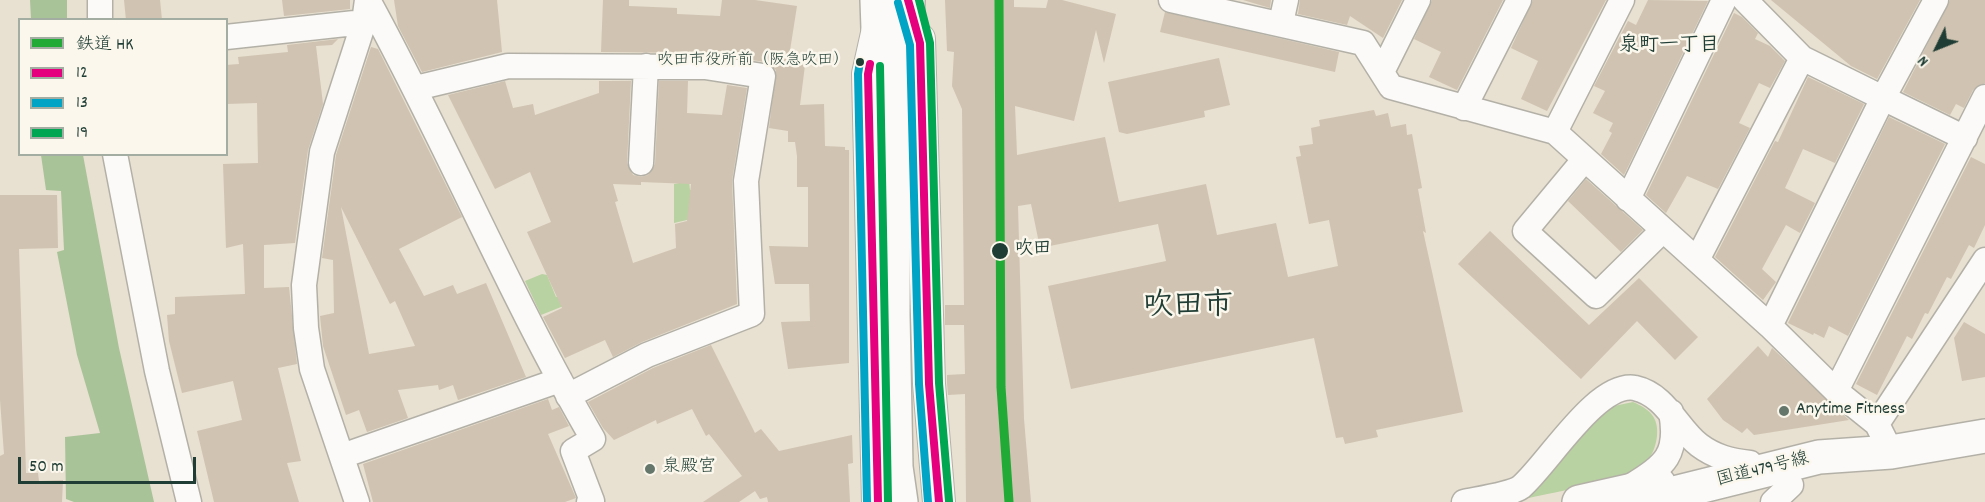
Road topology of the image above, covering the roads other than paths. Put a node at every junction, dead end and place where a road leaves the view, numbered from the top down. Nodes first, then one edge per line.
1 (100, 0) edge
2 (1171, 0) edge
3 (1418, 0) edge
4 (1519, 0) edge
5 (1622, 0) edge
6 (1724, 0) edge
7 (1745, 0) edge
8 (1936, 0) edge
9 (366, 8) edge
10 (893, 8) edge
11 (1283, 12) edge
12 (100, 18) edge
13 (228, 37) edge
14 (1802, 58) junction
15 (646, 66) junction
16 (1382, 72) junction
17 (416, 88) junction
18 (1985, 97) edge
19 (1883, 98) junction
20 (1464, 108) junction
21 (1555, 132) junction
22 (1965, 138) junction
23 (115, 156) edge
24 (1584, 160) junction
25 (641, 163) dead end
26 (1628, 199) junction
27 (1663, 230) junction
28 (1985, 260) edge
29 (1697, 261) junction
30 (909, 314) junction
31 (1770, 326) junction
32 (564, 388) junction
33 (1836, 391) junction
34 (1671, 412) junction
35 (1985, 436) edge
36 (1884, 438) junction
37 (342, 456) junction
38 (1819, 457) junction
39 (1750, 463) junction
40 (1782, 493) edge
41 (1628, 498) edge
42 (189, 502) edge
43 (357, 502) edge
44 (589, 502) edge
45 (878, 502) edge
46 (901, 502) edge
47 (916, 502) edge
48 (939, 502) edge
49 (1464, 502) edge
50 (1579, 502) edge
51 (1728, 502) edge

1 - 12 street
2 - 11 street
3 - 16 street
4 - 20 street
5 - 21 street
6 - 26 street
7 - 14 street
8 - 19 street
9 - 13 street
9 - 17 street
9 - 37 street
10 - 30 highway
10 - 45 main road
11 - 16 street
14 - 19 street
14 - 29 street
15 - 17 street
15 - 25 street
15 - 32 street
16 - 20 street
17 - 32 street
18 - 22 street
19 - 22 street
19 - 31 street
20 - 21 street
21 - 24 street
22 - 33 street
23 - 42 street
24 - 26 street
24 - 27 street
26 - 27 street
27 - 29 street
28 - 36 street
29 - 31 street
30 - 46 highway
30 - 47 highway
30 - 48 main road
31 - 33 street
32 - 37 street
32 - 44 street
33 - 36 street
34 - 39 street
34 - 41 street
34 - 49 street
35 - 36 highway, 国道479号線
36 - 38 highway, 国道479号線
36 - 40 highway, 国道479号線
37 - 43 street
38 - 39 highway
38 - 41 highway, 国道479号線
39 - 41 highway
40 - 51 highway, 国道479号線
41 - 50 highway

